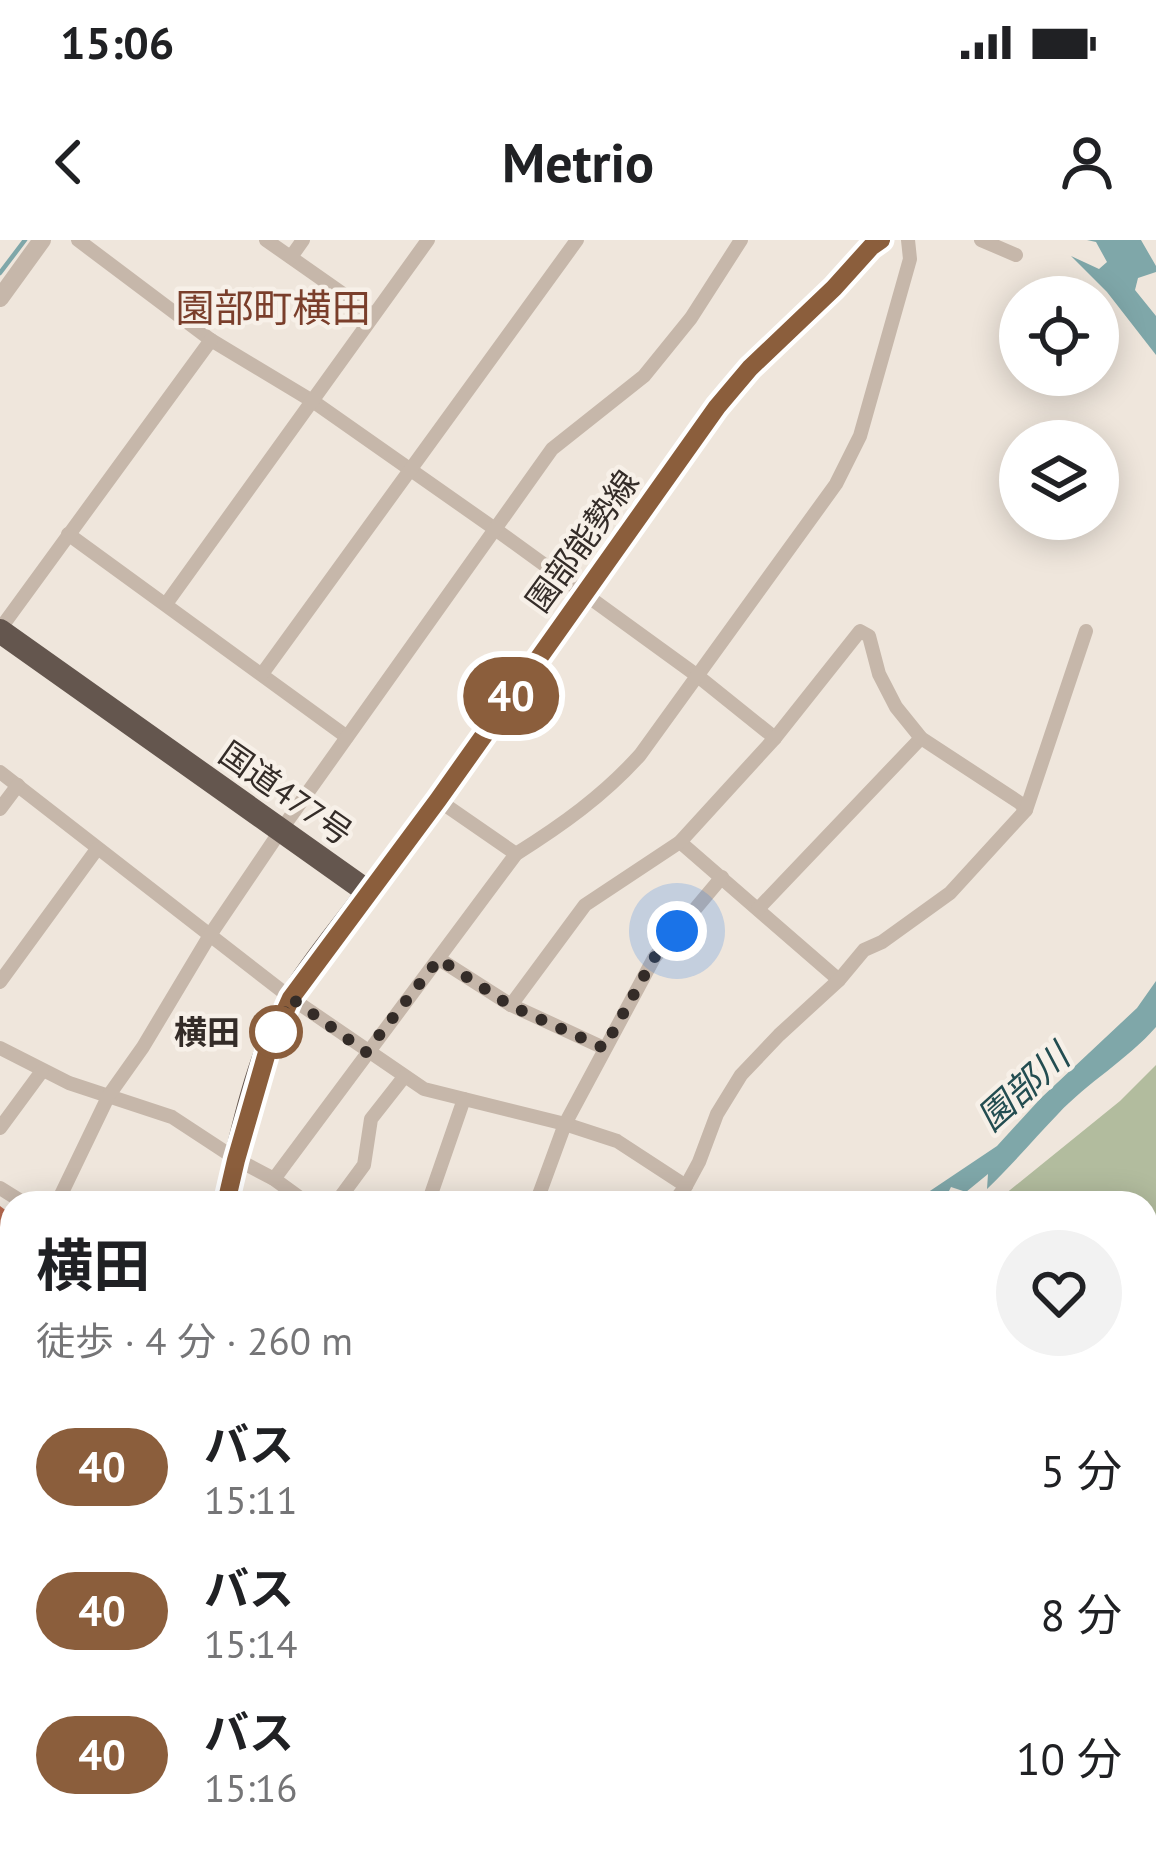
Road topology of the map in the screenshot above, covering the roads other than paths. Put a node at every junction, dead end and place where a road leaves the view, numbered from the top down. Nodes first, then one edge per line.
1 (42, 240) edge
2 (78, 240) edge
3 (266, 240) edge
4 (303, 240) edge
5 (428, 240) edge
6 (577, 240) edge
7 (908, 240) edge
8 (981, 240) edge
9 (735, 242) edge
10 (873, 242) edge
11 (1016, 255) dead end
12 (291, 257) junction
13 (0, 298) edge
14 (374, 315) junction
15 (211, 340) junction
16 (314, 402) junction
17 (410, 469) junction
18 (495, 529) junction
19 (68, 534) junction
20 (584, 594) junction
21 (166, 604) junction
22 (0, 630) edge
23 (1087, 631) dead end
24 (262, 674) junction
25 (699, 677) junction
26 (347, 737) junction
27 (775, 738) junction
28 (921, 739) junction
29 (0, 772) edge
30 (18, 784) junction
31 (438, 800) junction
32 (0, 809) edge
33 (1026, 810) junction
34 (281, 830) junction
35 (680, 842) junction
36 (98, 849) junction
37 (516, 854) junction
38 (722, 878) junction
39 (368, 892) junction
40 (758, 909) junction
41 (210, 935) junction
42 (439, 959) junction
43 (839, 980) junction
44 (0, 982) edge
45 (291, 998) junction
46 (511, 1006) junction
47 (0, 1048) edge
48 (604, 1048) junction
49 (366, 1052) junction
50 (42, 1070) junction
51 (404, 1077) junction
52 (109, 1095) junction
53 (464, 1099) junction
54 (565, 1124) junction
55 (0, 1128) edge
56 (236, 1160) junction
57 (274, 1179) junction
58 (686, 1186) junction
59 (63, 1191) edge
60 (229, 1191) edge
61 (290, 1191) edge
62 (345, 1191) edge
63 (432, 1191) edge
64 (540, 1191) edge
65 (682, 1191) edge

1 - 13 street
2 - 15 street
3 - 12 street
4 - 12 street
5 - 14 street
6 - 17 street
7 - 25 street
8 - 11 street
9 - 18 street
10 - 20 main road, 園部能勢線
12 - 14 street
14 - 16 street
15 - 16 street
15 - 19 street
16 - 17 street
16 - 21 street
17 - 18 street
17 - 24 street
18 - 20 street
18 - 26 street
19 - 21 street
19 - 22 street
20 - 25 street
20 - 31 main road, 園部能勢線
21 - 24 street
22 - 34 highway, 国道477号
23 - 33 street
24 - 26 street
25 - 27 street
25 - 37 street
26 - 34 street
27 - 28 street
27 - 35 street
28 - 33 street
28 - 40 street
29 - 30 street
30 - 32 street
30 - 36 street
31 - 37 street
31 - 39 main road, 園部能勢線
33 - 43 street
34 - 39 highway, 国道477号
34 - 41 street
35 - 38 street
35 - 46 street
36 - 41 street
36 - 44 street
37 - 42 street
38 - 40 street
38 - 48 street
39 - 45 highway
40 - 43 street
41 - 45 street
41 - 52 street
42 - 46 street
42 - 49 street
43 - 58 street
45 - 49 street
45 - 56 highway
46 - 48 street
47 - 50 street
48 - 54 street
49 - 51 street
49 - 57 street
50 - 52 street
50 - 55 street
51 - 53 street
51 - 62 street
52 - 56 street
52 - 59 street
53 - 54 street
53 - 63 street
54 - 58 street
54 - 64 street
56 - 57 street
56 - 60 highway
57 - 61 street
58 - 65 street

